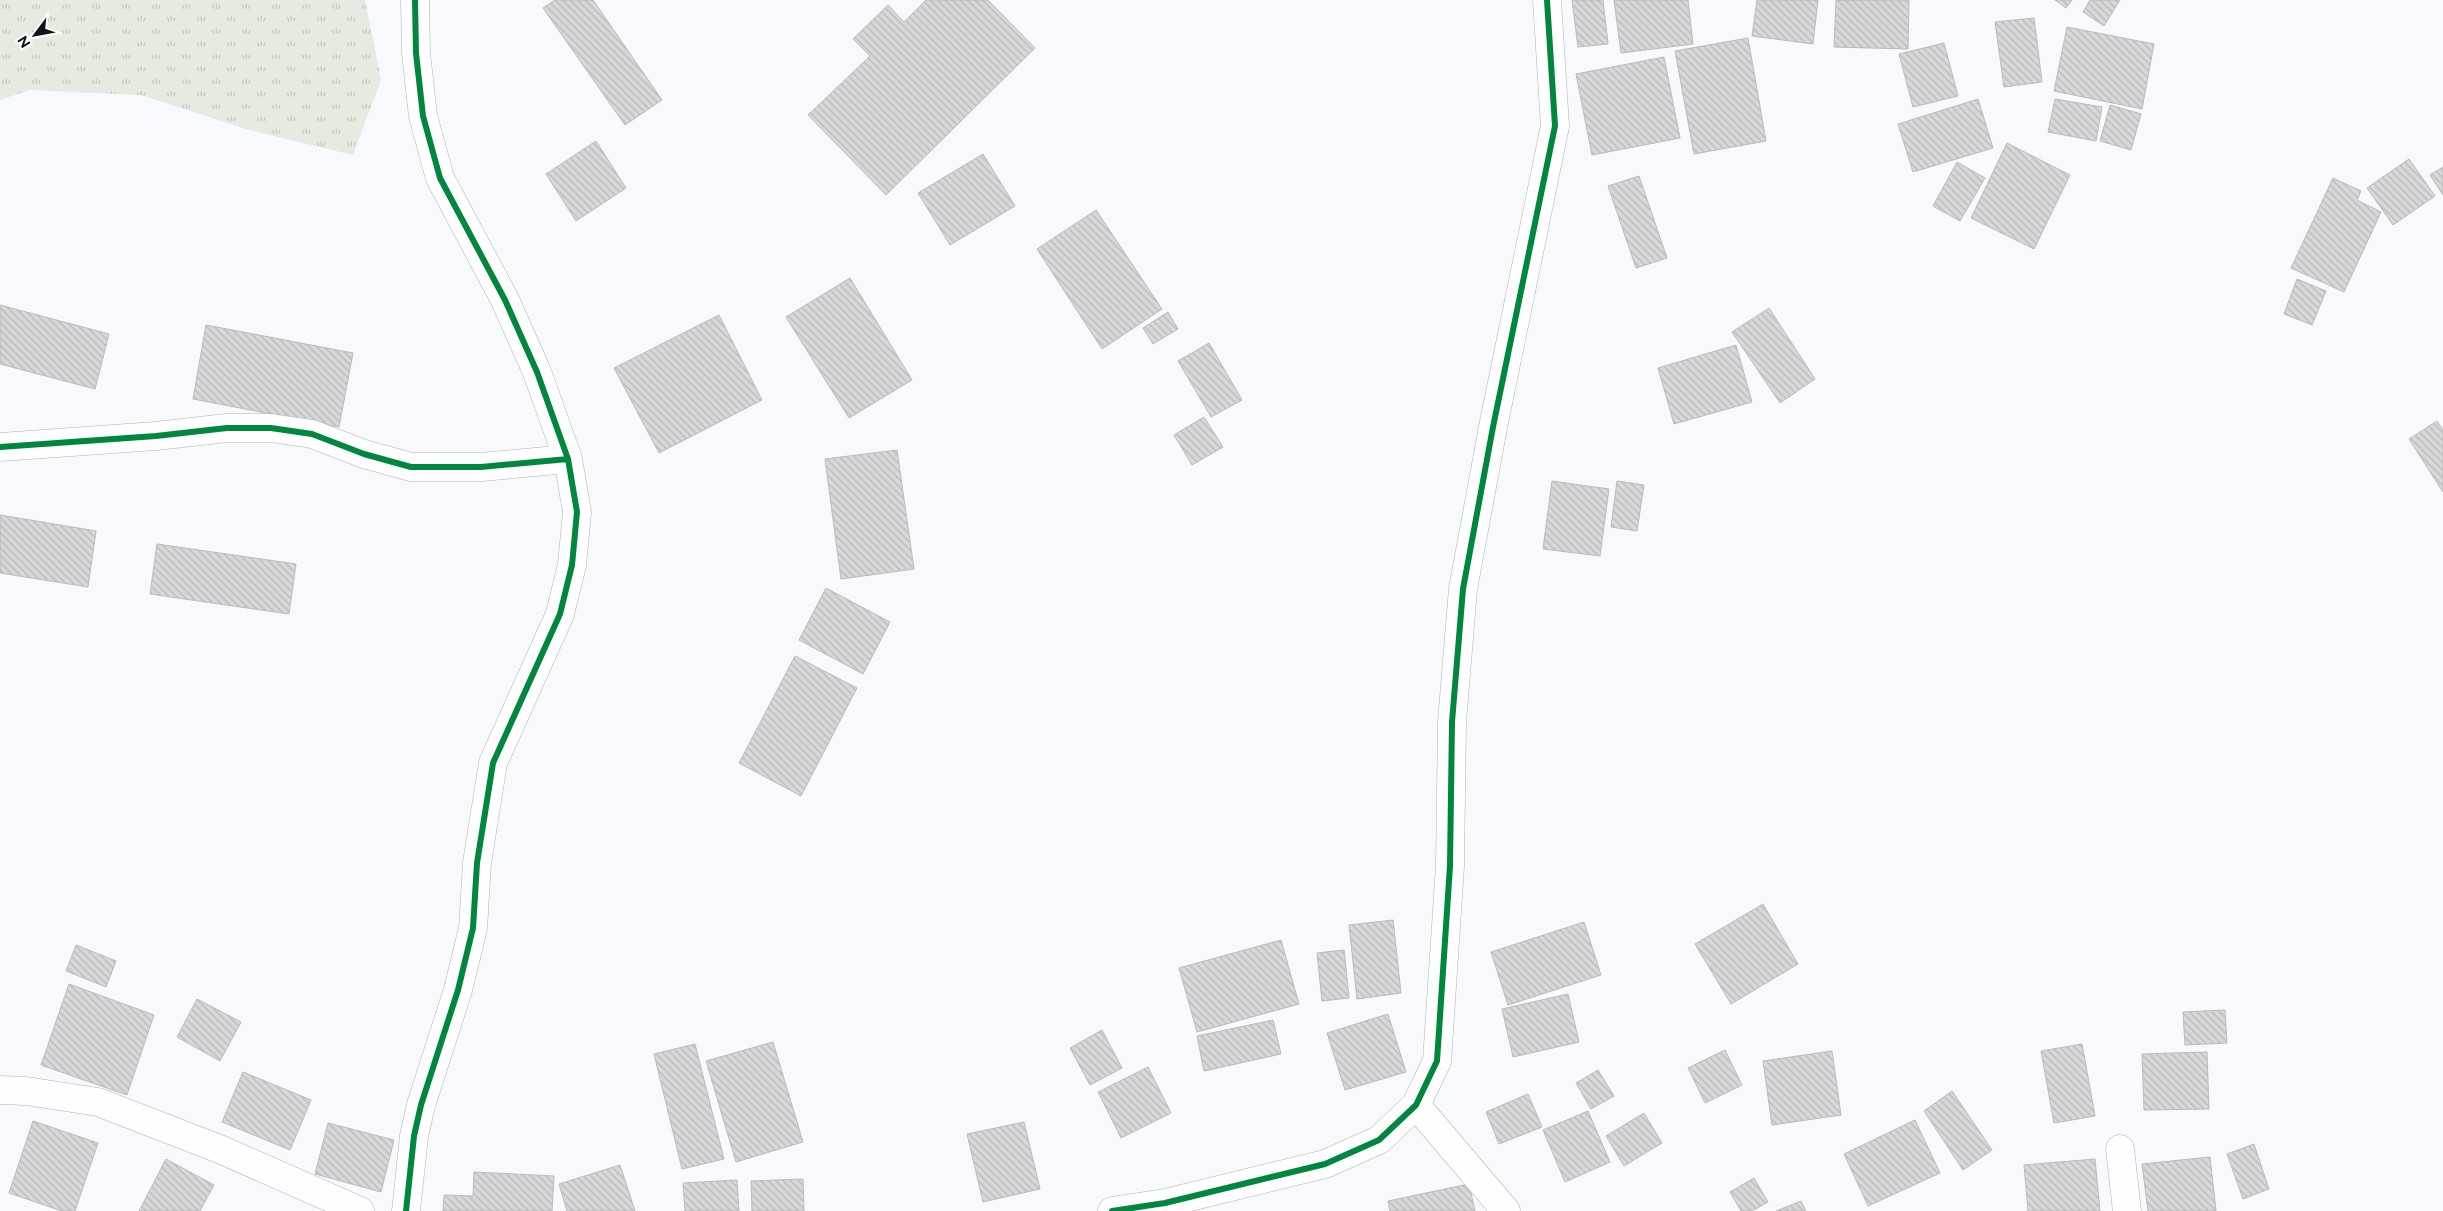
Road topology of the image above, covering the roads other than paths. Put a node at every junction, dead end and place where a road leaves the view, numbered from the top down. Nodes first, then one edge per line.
1 (415, 0) edge
2 (1547, 0) edge
3 (0, 448) edge
4 (568, 459) junction
5 (0, 1090) edge
6 (1416, 1105) junction
7 (2120, 1149) dead end
8 (1164, 1207) edge
9 (360, 1211) edge
10 (406, 1211) edge
11 (1112, 1211) edge
12 (1506, 1211) edge
13 (2128, 1211) edge

1 - 4 street
2 - 6 street
3 - 4 street
4 - 10 street
5 - 9 street
6 - 8 street
6 - 12 street
7 - 13 street
8 - 11 street

